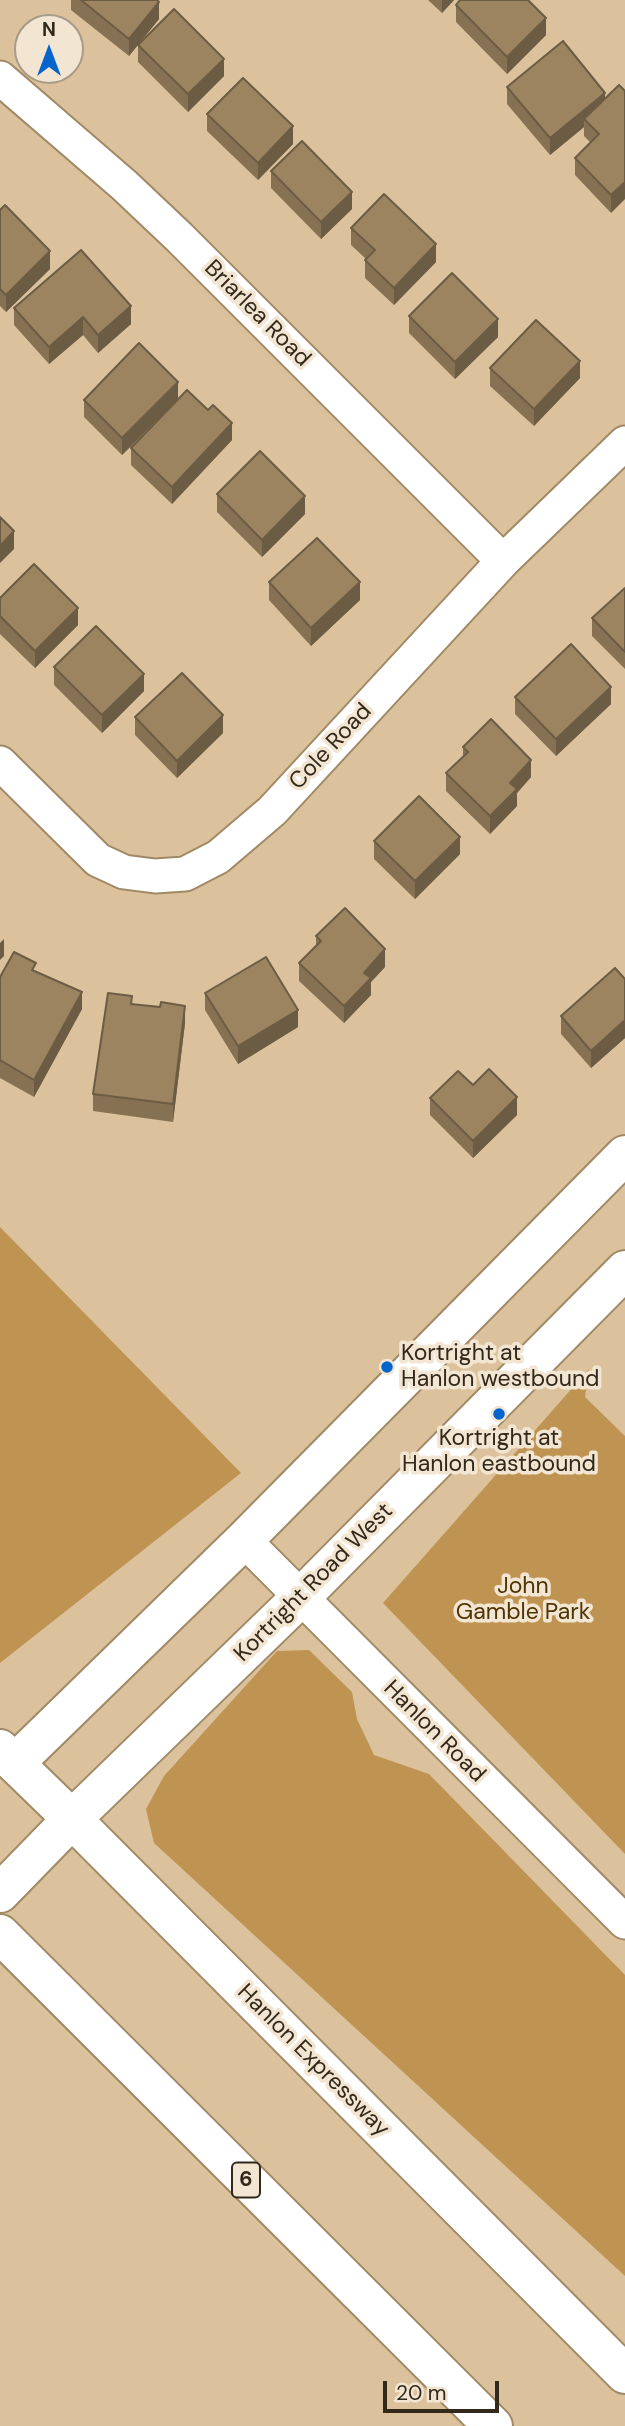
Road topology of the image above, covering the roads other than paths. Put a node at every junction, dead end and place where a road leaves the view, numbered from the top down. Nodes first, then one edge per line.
1 (0, 78) edge
2 (625, 443) edge
3 (503, 561) junction
4 (0, 763) edge
5 (625, 1155) edge
6 (625, 1270) edge
7 (244, 1540) junction
8 (300, 1598) junction
9 (5, 1764) edge
10 (72, 1819) junction
11 (0, 1893) edge
12 (625, 1922) edge
13 (0, 1934) edge
14 (625, 2374) edge
15 (493, 2426) edge

1 - 3 street, Briarlea Road
2 - 3 street, Cole Road
3 - 4 street, Cole Road
5 - 7 main road
6 - 8 main road, Kortright Road West
7 - 8 street, Hanlon Road
7 - 9 main road
8 - 10 main road, Kortright Road West
8 - 12 street, Hanlon Road
9 - 10 main road, Hanlon Expressway
10 - 11 main road, Kortright Road West
10 - 14 main road, Hanlon Expressway
13 - 15 main road, 6

